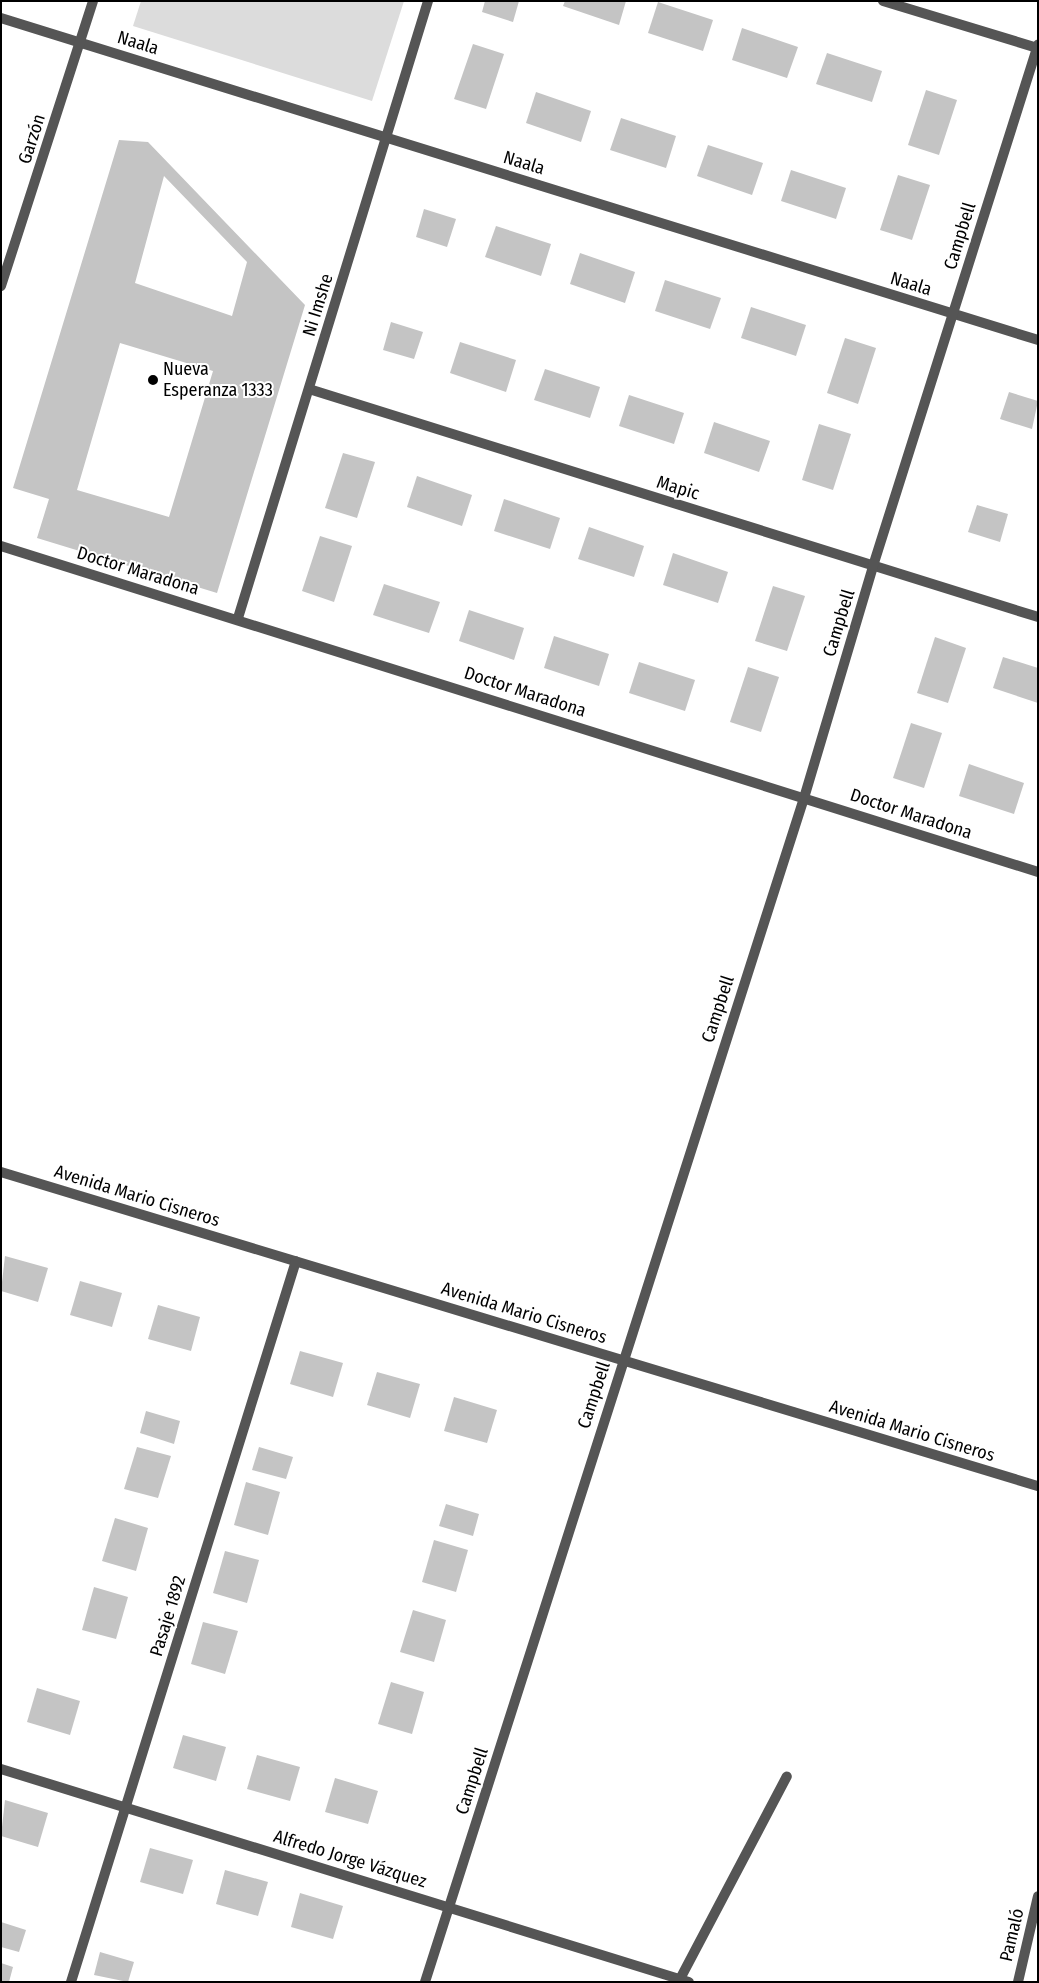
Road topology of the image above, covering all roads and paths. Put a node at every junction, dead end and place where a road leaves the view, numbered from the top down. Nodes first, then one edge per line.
1 (93, 1) edge
2 (428, 1) edge
3 (883, 1) edge
4 (1, 18) edge
5 (80, 42) junction
6 (1037, 47) edge
7 (386, 138) junction
8 (1, 286) edge
9 (953, 314) junction
10 (1038, 340) edge
11 (309, 389) junction
12 (1, 546) edge
13 (873, 566) junction
14 (1038, 617) edge
15 (238, 618) junction
16 (804, 798) junction
17 (1038, 872) edge
18 (1, 1172) edge
19 (296, 1261) junction
20 (622, 1359) junction
21 (1038, 1486) edge
22 (1, 1768) edge
23 (787, 1776) dead end
24 (126, 1807) junction
25 (1038, 1896) edge
26 (449, 1907) junction
27 (685, 1980) edge
28 (71, 1982) edge
29 (425, 1982) edge
30 (1018, 1982) edge

1 - 5 street, Garzón
2 - 7 street, Ni Imshe
3 - 6 street
4 - 5 street, Naala
5 - 7 street, Naala
5 - 8 street, Garzón
6 - 9 street, Campbell
7 - 9 street, Naala
7 - 11 street, Ni Imshe
9 - 10 street, Naala
9 - 13 street, Campbell
11 - 13 street, Mapic
11 - 15 street, Ni Imshe
12 - 15 street, Doctor Maradona
13 - 14 street, Mapic
13 - 16 street, Campbell
15 - 16 street, Doctor Maradona
16 - 17 street, Doctor Maradona
16 - 20 street, Campbell
18 - 19 street, Avenida Mario Cisneros
19 - 20 street, Avenida Mario Cisneros
19 - 24 street, Pasaje 1892
20 - 21 street, Avenida Mario Cisneros
20 - 26 street, Campbell
22 - 24 street, Alfredo Jorge Vázquez
23 - 27 street
24 - 26 street, Alfredo Jorge Vázquez
24 - 28 street, Pasaje 1892
25 - 30 street, Pamaló
26 - 27 street, Alfredo Jorge Vázquez
26 - 29 street, Campbell

